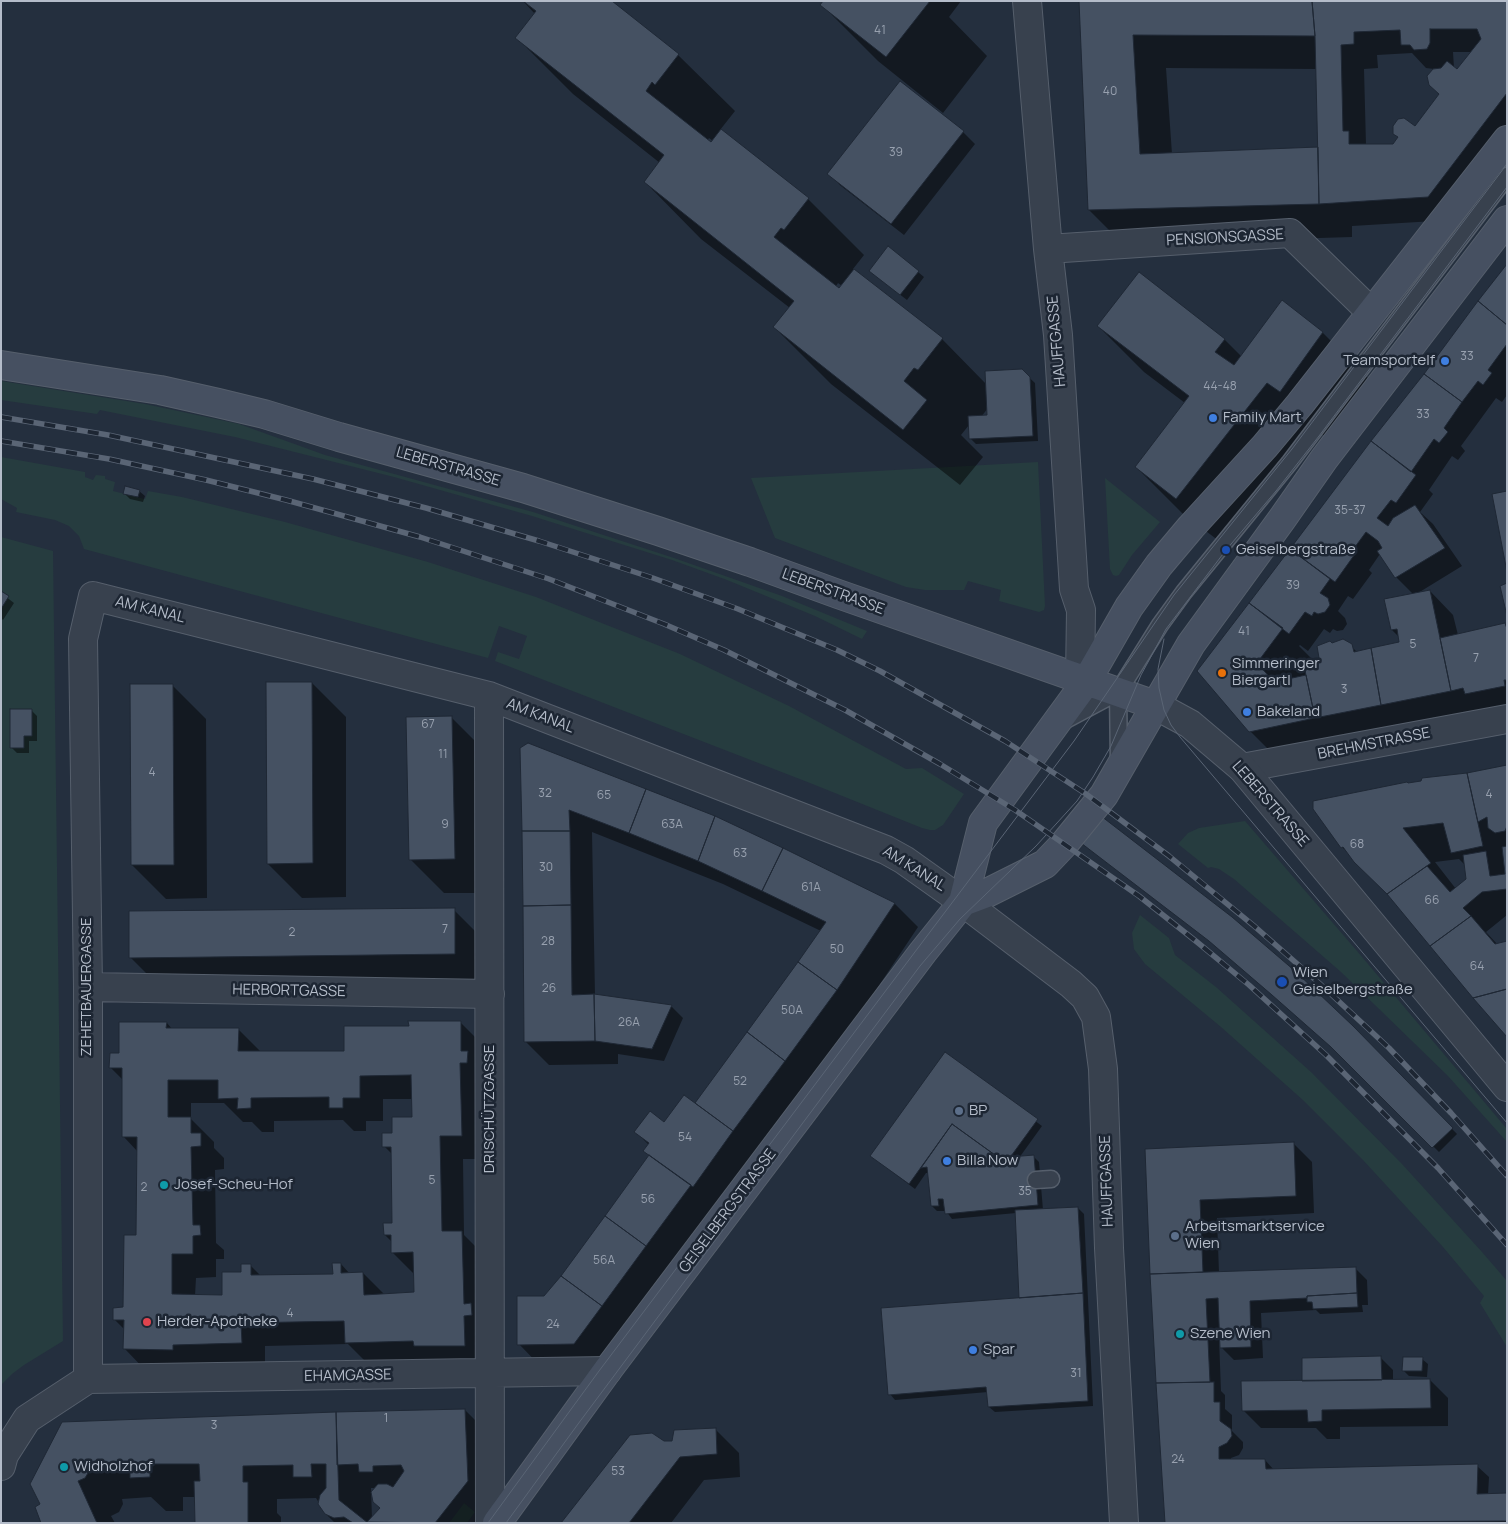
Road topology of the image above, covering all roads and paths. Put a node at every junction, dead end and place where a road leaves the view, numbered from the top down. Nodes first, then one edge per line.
1 (1027, 1) edge
2 (1507, 140) edge
3 (1507, 176) edge
4 (1507, 220) edge
5 (1048, 249) junction
6 (1371, 312) junction
7 (1, 365) edge
8 (1340, 396) junction
9 (1318, 469) junction
10 (93, 596) joint
11 (1083, 681) junction
12 (1118, 692) junction
13 (489, 696) junction
14 (1155, 705) junction
15 (1507, 719) edge
16 (1052, 727) junction
17 (1119, 768) junction
18 (1242, 768) junction
19 (963, 902) junction
20 (88, 987) junction
21 (490, 994) junction
22 (1507, 1087) edge
23 (608, 1371) junction
24 (490, 1374) junction
25 (88, 1379) junction
26 (1, 1466) edge
27 (490, 1523) edge
28 (497, 1523) edge
29 (1124, 1523) edge

1 - 5 street, HAUFFGASSE
2 - 6 main road, GEISELBERGSTRASSE
3 - 8 lane
4 - 9 main road
5 - 6 street, PENSIONSGASSE
5 - 11 street, HAUFFGASSE
6 - 11 main road, GEISELBERGSTRASSE
7 - 11 main road, LEBERSTRASSE
8 - 9 lane
8 - 12 lane
9 - 14 main road
10 - 13 street, AM KANAL
10 - 20 street, ZEHETBAUERGASSE
11 - 12 main road, LEBERSTRASSE
11 - 16 main road, GEISELBERGSTRASSE
12 - 14 main road, LEBERSTRASSE
12 - 16 lane
12 - 17 lane
13 - 19 street, AM KANAL
13 - 21 street, DRISCHÜTZGASSE
14 - 17 main road
14 - 18 street, LEBERSTRASSE
15 - 18 street, BREHMSTRASSE
16 - 19 main road, GEISELBERGSTRASSE
17 - 19 main road
18 - 22 street, LEBERSTRASSE
19 - 23 main road, GEISELBERGSTRASSE
19 - 29 street, HAUFFGASSE
20 - 21 street, HERBORTGASSE
20 - 25 street, ZEHETBAUERGASSE
21 - 24 street, DRISCHÜTZGASSE
23 - 24 street, EHAMGASSE
23 - 28 main road, GEISELBERGSTRASSE
24 - 25 street, EHAMGASSE
24 - 27 street, DRISCHÜTZGASSE
25 - 26 street

